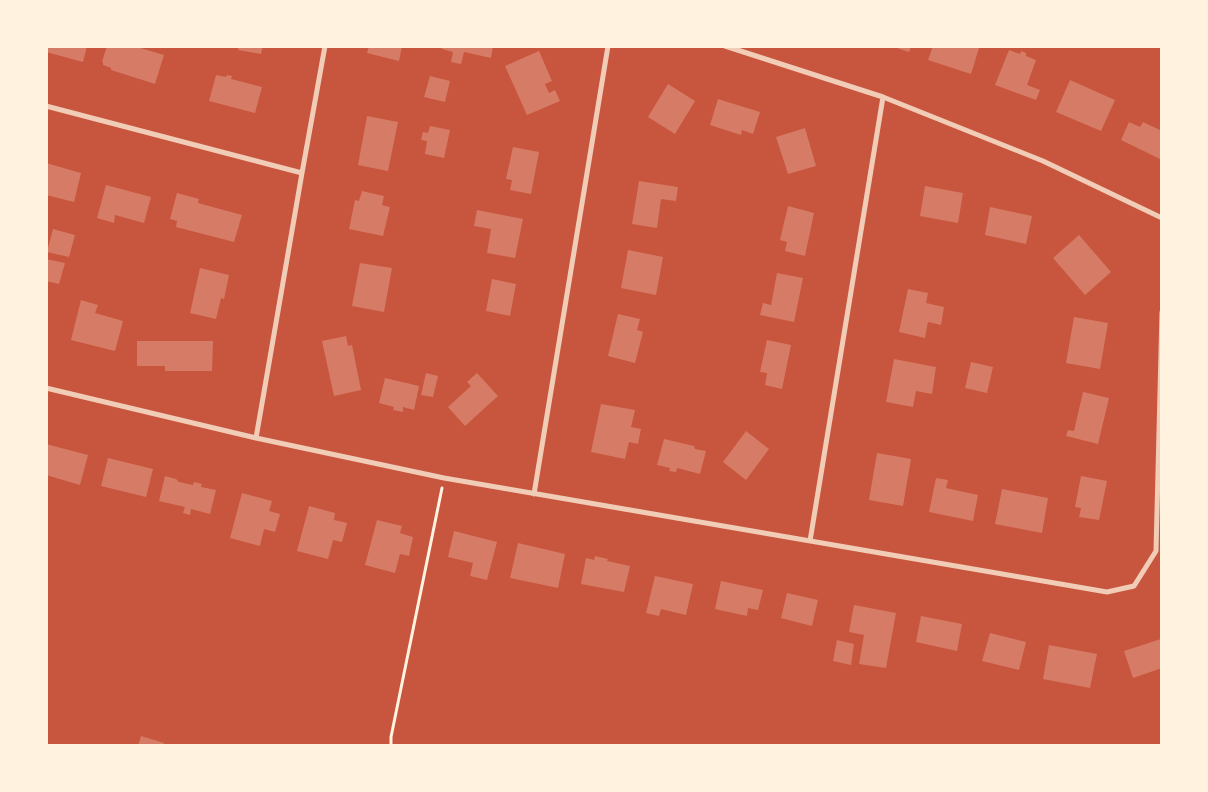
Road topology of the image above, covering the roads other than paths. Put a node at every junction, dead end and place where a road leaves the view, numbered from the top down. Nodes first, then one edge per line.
1 (325, 46) edge
2 (608, 46) edge
3 (725, 46) edge
4 (883, 97) junction
5 (46, 106) edge
6 (302, 173) junction
7 (1162, 218) edge
8 (1162, 312) edge
9 (46, 388) edge
10 (256, 438) junction
11 (534, 494) junction
12 (810, 541) junction

1 - 6 street
2 - 11 street
3 - 4 street
4 - 7 street
4 - 12 street
5 - 6 street
6 - 10 street
8 - 12 street
9 - 10 street
10 - 11 street
11 - 12 street

